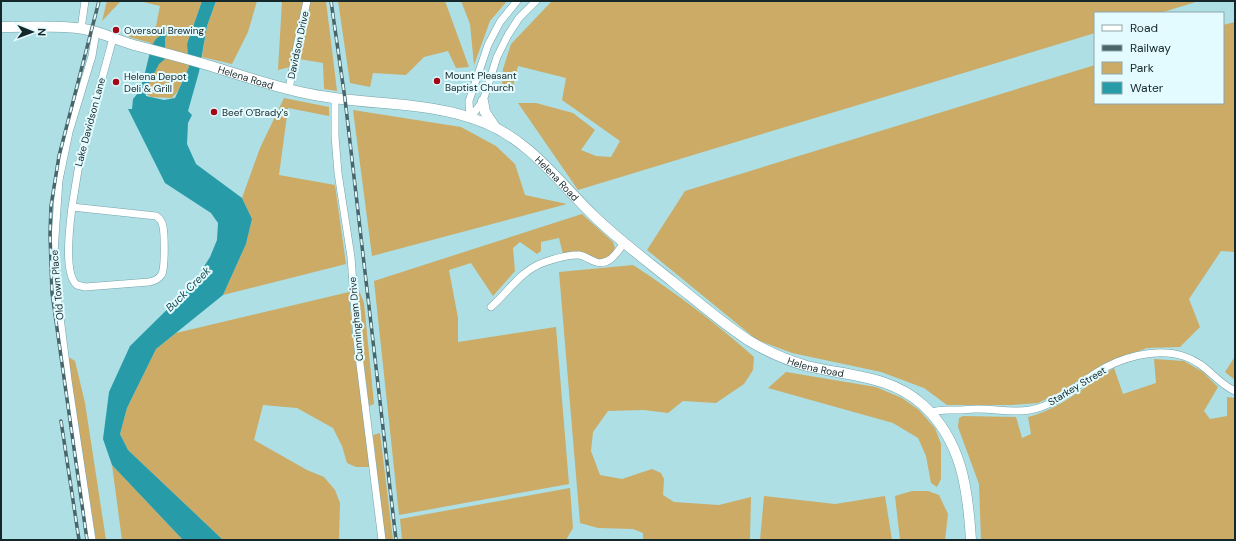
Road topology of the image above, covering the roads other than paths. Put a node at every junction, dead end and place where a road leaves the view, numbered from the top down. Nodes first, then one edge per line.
1 (85, 1) edge
2 (307, 1) edge
3 (517, 1) edge
4 (536, 1) edge
5 (1, 27) edge
6 (81, 29) junction
7 (96, 32) junction
8 (113, 38) junction
9 (290, 89) junction
10 (334, 98) junction
11 (483, 101) junction
12 (470, 118) junction
13 (496, 128) junction
14 (72, 207) junction
15 (624, 243) junction
16 (491, 307) dead end
17 (1235, 391) edge
18 (930, 413) junction
19 (92, 540) edge
20 (382, 540) edge
21 (971, 540) edge

1 - 6 street
2 - 9 street, Davidson Drive
3 - 12 street
4 - 11 street
5 - 6 main road, Helena Road
6 - 7 main road, Helena Road
7 - 8 main road, Helena Road
7 - 19 street, Old Town Place
8 - 9 main road, Helena Road
8 - 14 street, Lake Davidson Lane
9 - 10 main road, Helena Road
10 - 12 main road, Helena Road
10 - 20 street, Cunningham Drive
11 - 12 street
11 - 13 main road
12 - 13 main road, Helena Road
13 - 15 main road, Helena Road
14 - 14 street, Lake Davidson Lane
15 - 16 street
15 - 18 main road, Helena Road
17 - 18 street, Starkey Street
18 - 21 main road, Helena Road

